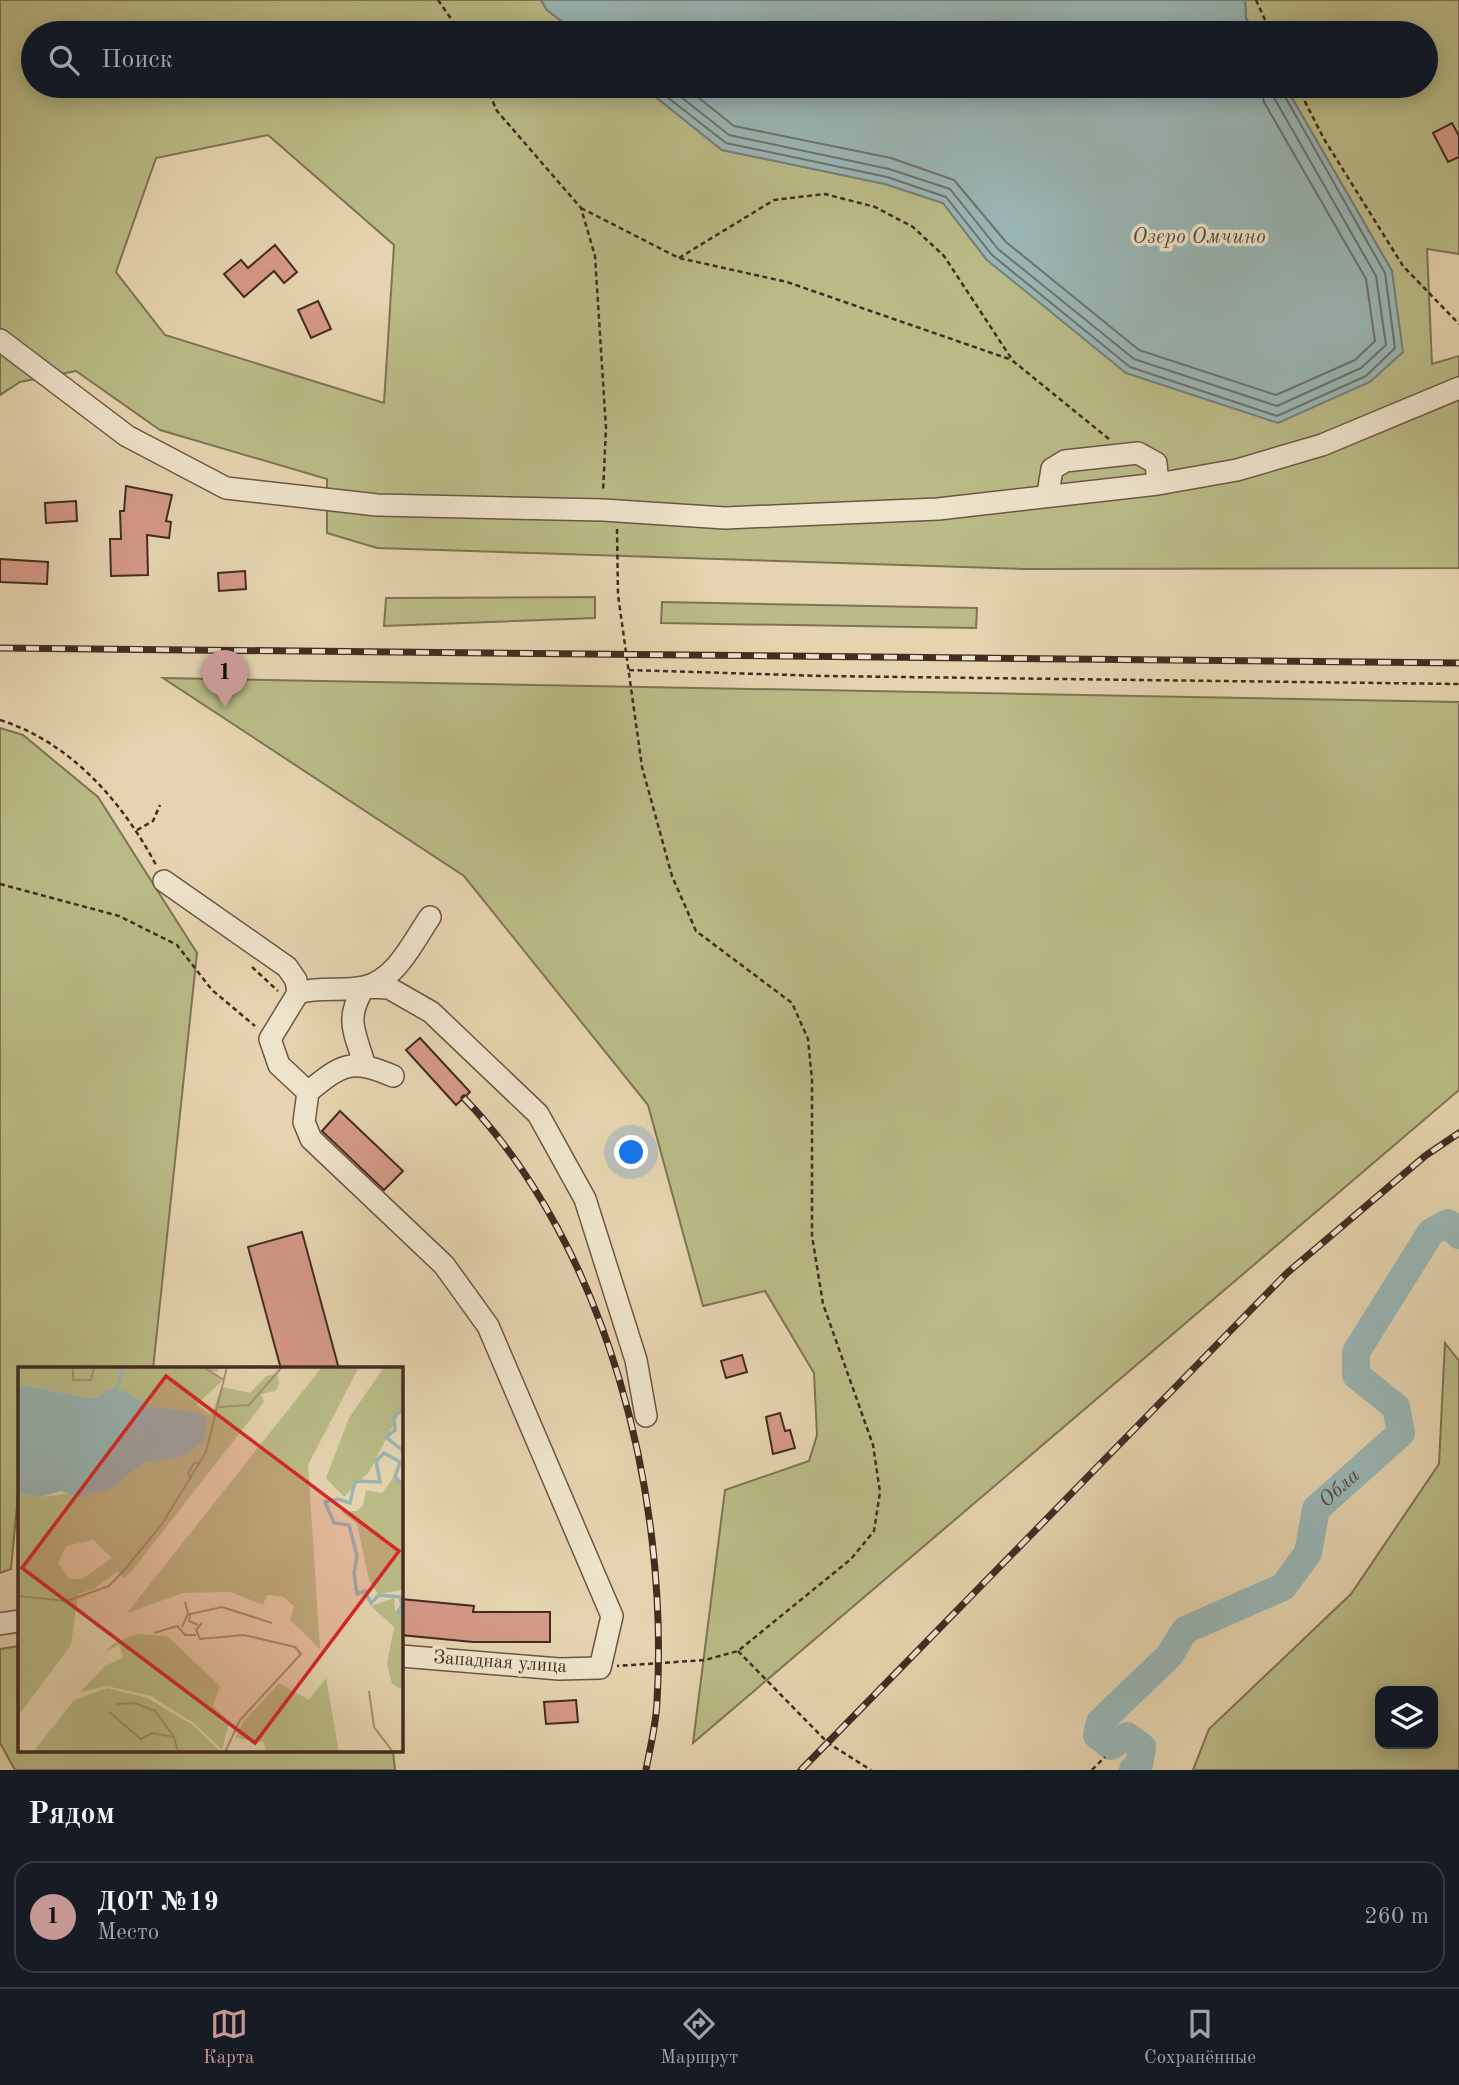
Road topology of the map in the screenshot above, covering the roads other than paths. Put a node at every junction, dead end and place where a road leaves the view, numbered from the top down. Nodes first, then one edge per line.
1 (0, 340) edge
2 (1459, 388) edge
3 (1158, 484) junction
4 (1048, 494) junction
5 (164, 881) road end
6 (429, 917) dead end
7 (364, 987) junction
8 (298, 993) junction
9 (364, 1063) junction
10 (393, 1076) dead end
11 (308, 1093) junction
12 (646, 1416) dead end
13 (18, 1622) edge
14 (0, 1624) edge
15 (402, 1656) edge

1 - 4 street
2 - 3 street
3 - 4 street
3 - 4 street
5 - 8 street
6 - 7 street
7 - 8 street
7 - 9 street
7 - 12 street
8 - 11 street
9 - 10 street
9 - 11 street
11 - 15 street, Западная улица
13 - 14 street

